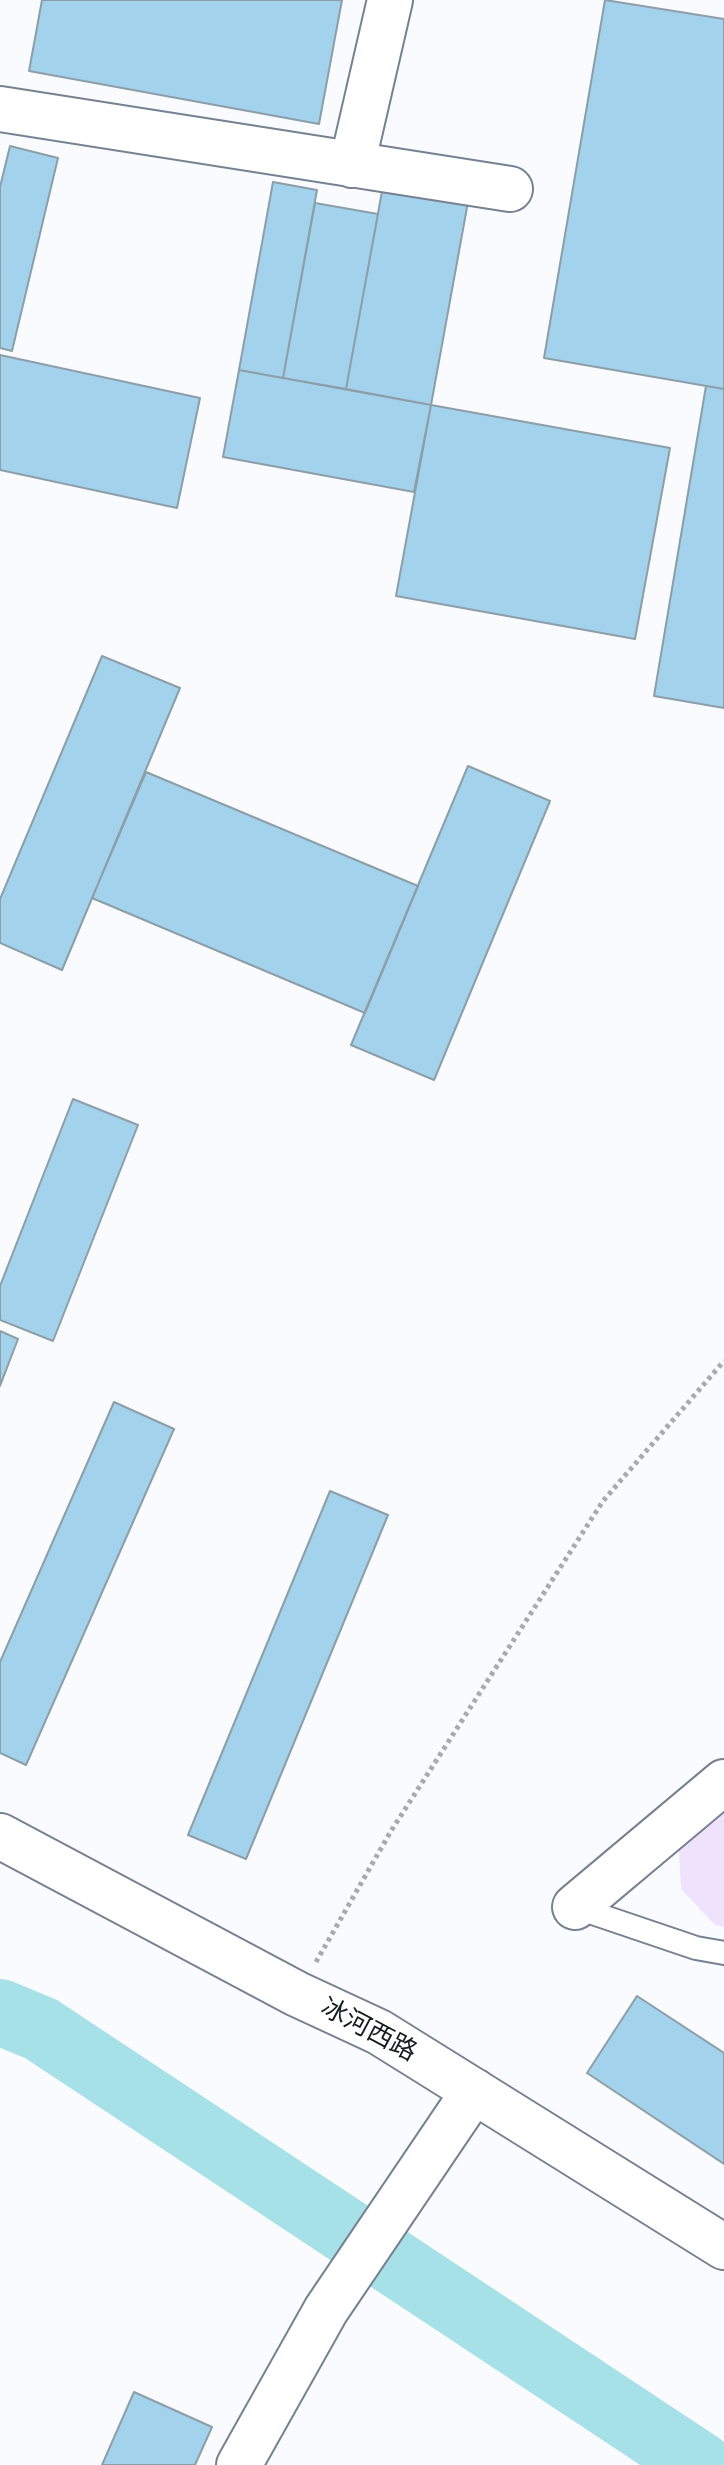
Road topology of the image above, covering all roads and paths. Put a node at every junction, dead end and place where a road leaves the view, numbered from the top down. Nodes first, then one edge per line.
1 (390, 0) edge
2 (0, 109) edge
3 (352, 165) junction
4 (510, 189) dead end
5 (724, 1361) edge
6 (724, 1782) edge
7 (0, 1836) edge
8 (575, 1907) joint
9 (724, 1953) edge
10 (297, 1994) junction
11 (474, 2091) junction
12 (724, 2247) edge
13 (239, 2465) edge

1 - 3 street
2 - 3 street
3 - 4 street
5 - 10 path
6 - 8 street
7 - 10 street, 冰河西路
8 - 9 lane
10 - 11 street, 冰河西路
11 - 12 street, 冰河西路
11 - 13 street

